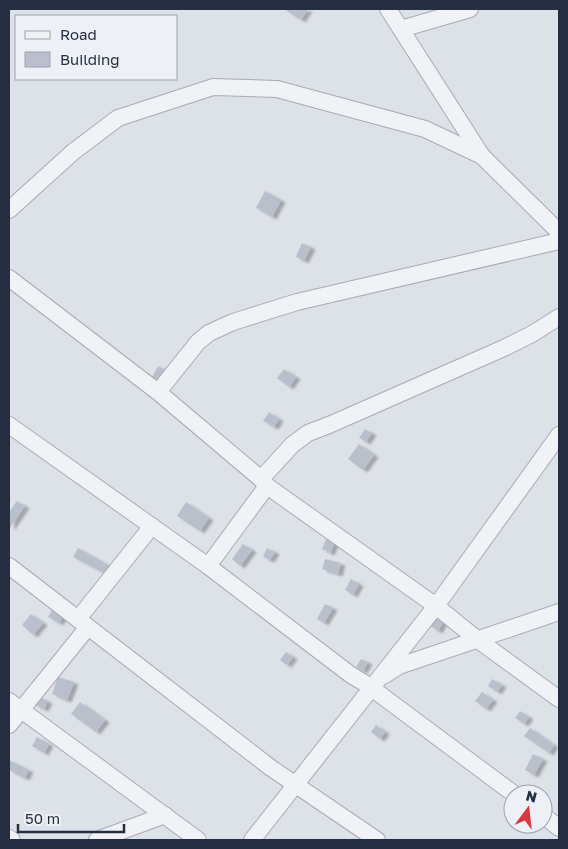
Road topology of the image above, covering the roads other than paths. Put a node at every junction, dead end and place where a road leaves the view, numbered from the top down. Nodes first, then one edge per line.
1 (388, 9) edge
2 (470, 9) edge
3 (401, 29) junction
4 (482, 156) junction
5 (9, 210) edge
6 (559, 232) edge
7 (559, 241) edge
8 (9, 278) edge
9 (559, 316) edge
10 (158, 392) junction
11 (9, 425) edge
12 (559, 435) edge
13 (264, 482) junction
14 (152, 526) junction
15 (9, 566) edge
16 (208, 566) junction
17 (436, 606) junction
18 (559, 612) edge
19 (83, 623) junction
20 (478, 640) junction
21 (374, 684) junction
22 (559, 699) edge
23 (15, 705) edge
24 (9, 725) edge
25 (296, 784) junction
26 (503, 785) edge
27 (165, 816) junction
28 (97, 840) edge
29 (198, 840) edge
30 (252, 840) edge
31 (377, 840) edge

1 - 3 street
2 - 3 street
3 - 4 street
4 - 5 street
4 - 6 street
7 - 10 street
8 - 10 street
9 - 13 street
10 - 13 street
11 - 14 street
12 - 17 street
13 - 16 street
13 - 17 street
14 - 16 street
14 - 19 street
15 - 19 street
16 - 21 street
17 - 20 street
17 - 21 street
18 - 20 street
19 - 23 street
19 - 25 street
20 - 21 street
20 - 22 street
21 - 25 street
21 - 26 street
23 - 24 street
23 - 27 street
25 - 30 street
25 - 31 street
27 - 28 street
27 - 29 street

